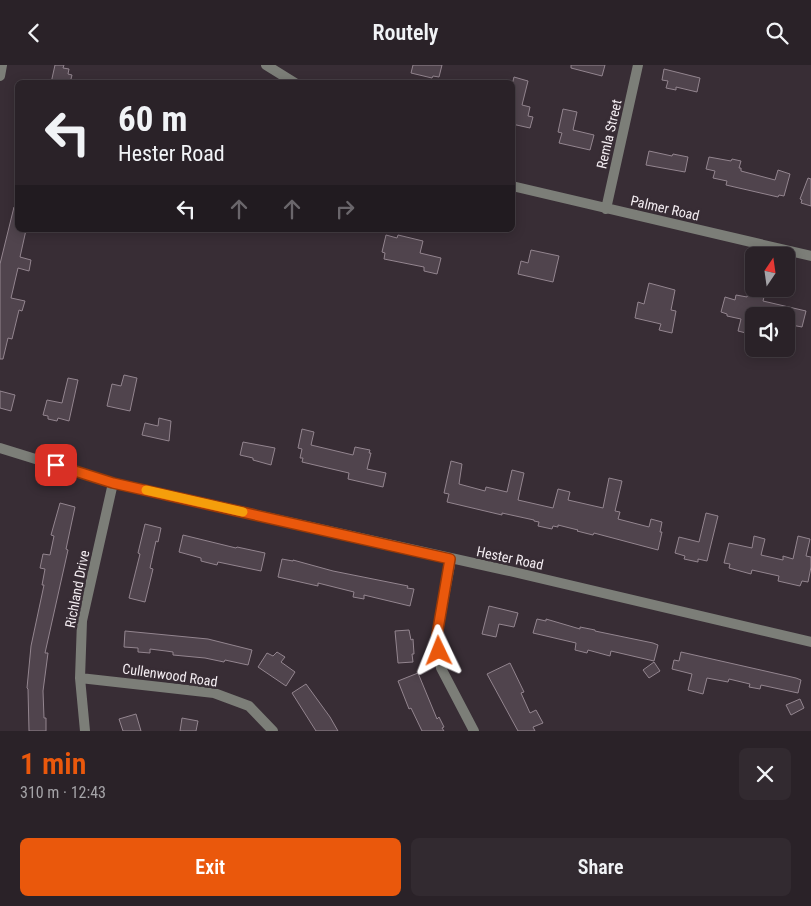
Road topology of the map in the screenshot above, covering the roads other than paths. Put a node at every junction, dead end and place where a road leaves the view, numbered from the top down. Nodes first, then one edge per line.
1 (2, 65) edge
2 (266, 65) edge
3 (638, 65) edge
4 (0, 76) edge
5 (290, 80) edge
6 (515, 187) edge
7 (606, 209) junction
8 (811, 257) edge
9 (0, 448) edge
10 (113, 483) junction
11 (450, 559) junction
12 (811, 642) edge
13 (80, 678) junction
14 (85, 731) edge
15 (274, 731) edge
16 (474, 731) edge

1 - 4 street
2 - 5 street
3 - 7 street, Remla Street
6 - 7 street, Palmer Road
7 - 8 street, Palmer Road
9 - 10 street, Hester Road
10 - 11 street, Hester Road
10 - 13 street, Richland Drive
11 - 12 street, Hester Road
11 - 16 street
13 - 14 street, Richland Drive
13 - 15 street, Cullenwood Road

